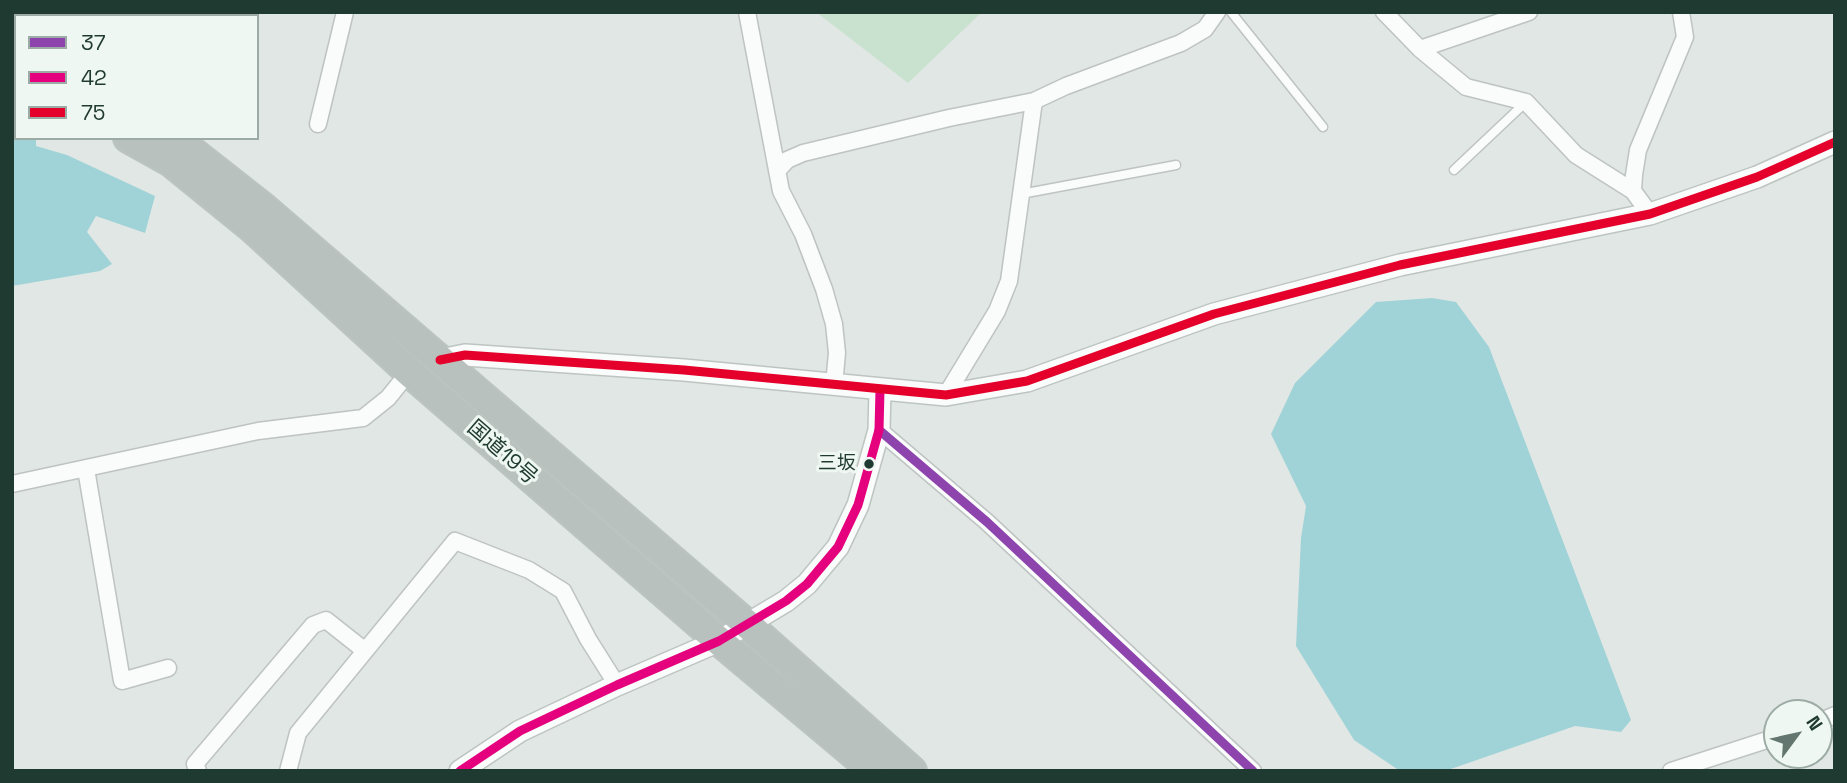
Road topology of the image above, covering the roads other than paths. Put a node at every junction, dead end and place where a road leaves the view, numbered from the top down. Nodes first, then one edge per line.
1 (345, 12) edge
2 (747, 12) edge
3 (1217, 12) edge
4 (1231, 12) edge
5 (1384, 12) edge
6 (1529, 12) edge
7 (1681, 12) edge
8 (1420, 49) junction
9 (1034, 101) junction
10 (1526, 102) junction
11 (318, 124) dead end
12 (1322, 127) dead end
13 (132, 140) edge
14 (178, 140) edge
15 (1835, 142) edge
16 (1176, 165) dead end
17 (1454, 170) dead end
18 (777, 171) junction
19 (1633, 191) junction
20 (1021, 194) junction
21 (1650, 214) junction
22 (440, 360) junction
23 (409, 372) junction
24 (834, 385) junction
25 (880, 390) junction
26 (946, 395) junction
27 (880, 430) junction
28 (86, 469) junction
29 (12, 484) edge
30 (748, 625) junction
31 (719, 641) junction
32 (365, 650) junction
33 (168, 668) dead end
34 (617, 685) junction
35 (1763, 741) edge
36 (198, 771) edge
37 (288, 771) edge
38 (460, 771) edge
39 (874, 771) edge
40 (912, 771) edge
41 (1253, 771) edge
42 (1671, 771) edge

1 - 11 street
2 - 18 street
3 - 9 street
4 - 12 lane
5 - 8 street
6 - 8 street
7 - 19 street
8 - 10 street
9 - 18 street
9 - 20 street
10 - 17 lane
10 - 19 street
13 - 23 highway, 国道19号
14 - 22 highway, 国道19号
15 - 21 street
16 - 20 lane
18 - 24 street
19 - 21 street
20 - 26 street
21 - 26 street
22 - 24 street
22 - 30 highway, 国道19号
23 - 28 street
23 - 31 highway, 国道19号
24 - 25 street
25 - 26 street
25 - 27 street
27 - 30 street
27 - 41 street
28 - 29 street
28 - 33 street
30 - 31 street
30 - 40 highway, 国道19号
31 - 34 street
31 - 39 highway, 国道19号
32 - 34 street
32 - 36 street
32 - 37 street
34 - 38 street
35 - 42 street

